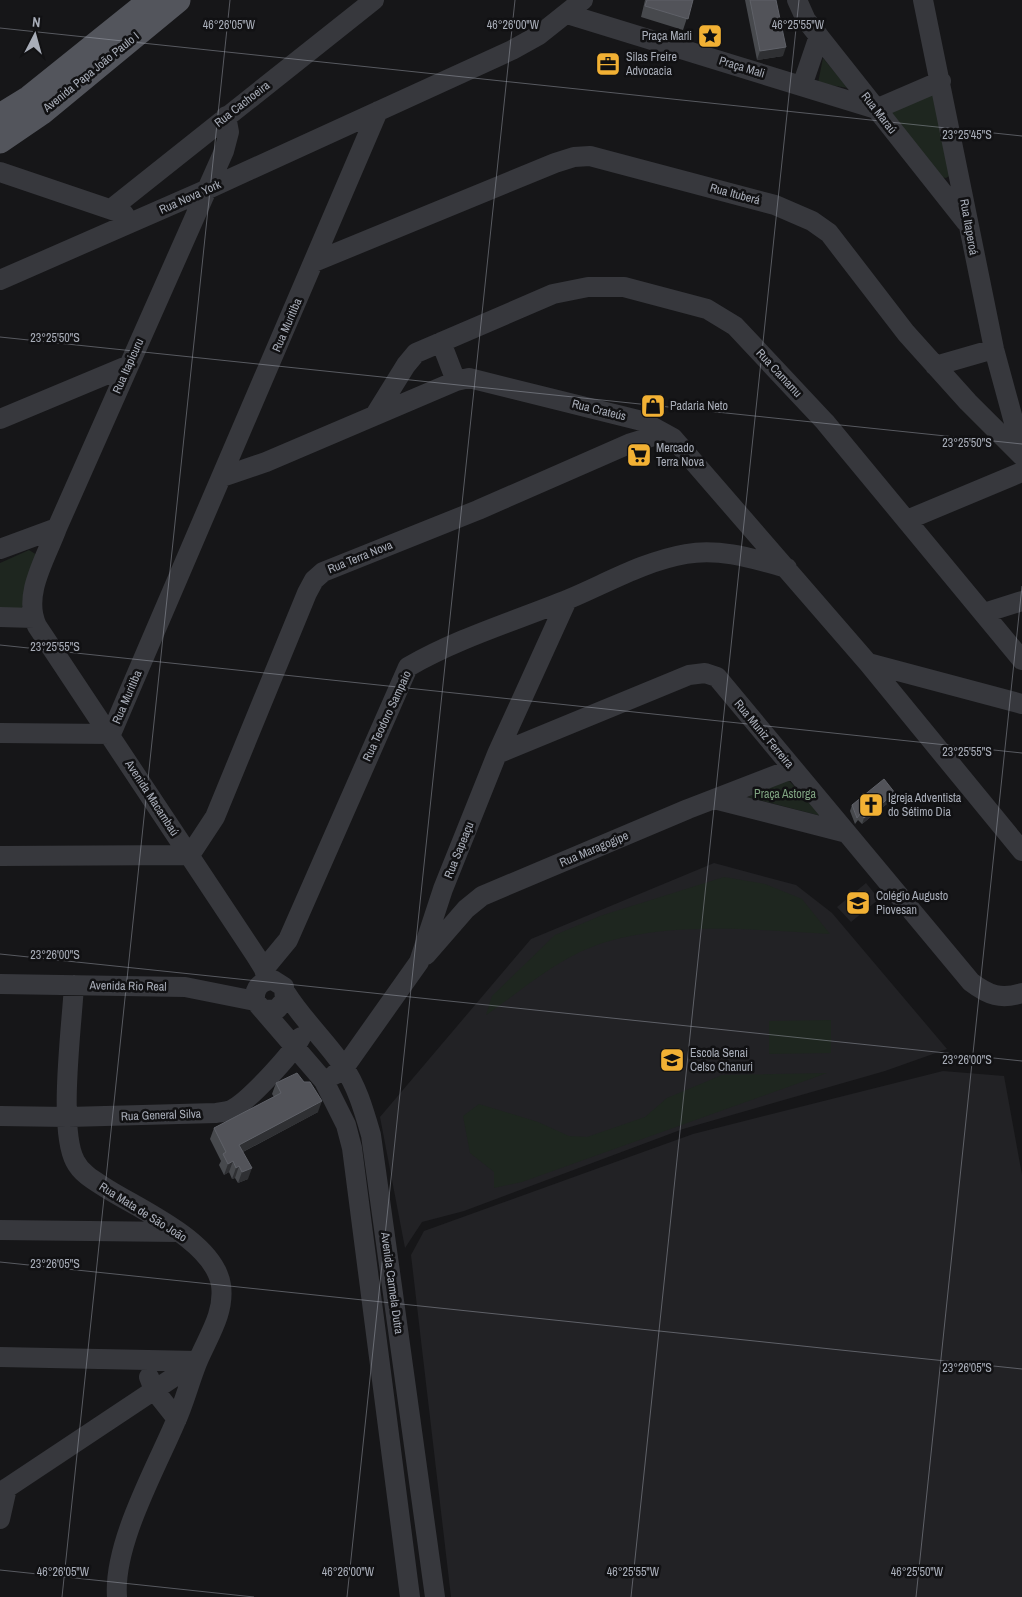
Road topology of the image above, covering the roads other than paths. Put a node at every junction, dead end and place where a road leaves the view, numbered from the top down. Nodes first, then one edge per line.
1 (151, 0) edge
2 (178, 0) edge
3 (374, 0) edge
4 (583, 0) edge
5 (797, 0) edge
6 (923, 0) edge
7 (563, 7) edge
8 (819, 36) junction
9 (941, 81) junction
10 (802, 86) junction
11 (876, 109) junction
12 (378, 111) junction
13 (0, 116) edge
14 (226, 116) junction
15 (335, 131) junction
16 (0, 141) edge
17 (364, 145) junction
18 (0, 172) edge
19 (208, 189) junction
20 (105, 207) junction
21 (137, 220) junction
22 (966, 222) junction
23 (328, 229) junction
24 (108, 232) junction
25 (359, 244) junction
26 (314, 262) junction
27 (0, 280) edge
28 (441, 342) junction
29 (994, 349) junction
30 (127, 366) junction
31 (935, 366) junction
32 (456, 381) junction
33 (375, 414) junction
34 (0, 419) edge
35 (642, 421) junction
36 (664, 433) junction
37 (630, 443) junction
38 (1022, 452) edge
39 (1022, 456) edge
40 (1022, 472) edge
41 (222, 477) junction
42 (907, 520) junction
43 (57, 528) junction
44 (759, 536) junction
45 (0, 549) edge
46 (735, 554) junction
47 (787, 568) junction
48 (566, 600) junction
49 (1022, 601) edge
50 (984, 613) junction
51 (0, 617) edge
52 (34, 618) junction
53 (1022, 660) edge
54 (868, 663) junction
55 (904, 673) junction
56 (901, 704) junction
57 (1022, 704) edge
58 (0, 733) edge
59 (111, 734) junction
60 (497, 754) junction
61 (792, 769) junction
62 (714, 799) junction
63 (847, 833) junction
64 (1022, 851) edge
65 (190, 855) junction
66 (0, 856) edge
67 (443, 889) junction
68 (473, 902) junction
69 (419, 962) junction
70 (265, 975) junction
71 (0, 984) edge
72 (74, 985) junction
73 (286, 994) junction
74 (1018, 994) edge
75 (260, 1005) junction
76 (306, 1023) junction
77 (295, 1048) junction
78 (344, 1068) junction
79 (324, 1081) junction
80 (0, 1116) edge
81 (68, 1117) junction
82 (0, 1230) edge
83 (179, 1232) junction
84 (0, 1357) edge
85 (142, 1361) junction
86 (198, 1361) junction
87 (154, 1390) junction
88 (177, 1419) junction
89 (4, 1488) edge
90 (0, 1519) edge
91 (117, 1597) edge
92 (410, 1597) edge
93 (436, 1597) edge

1 - 13 main road, Avenida Papa João Paulo I
2 - 16 main road, Avenida Papa João Paulo I
3 - 14 street, Rua Cachoeira
4 - 7 street
5 - 8 street, Rua Maraú
6 - 9 street, Rua Itaperoá
7 - 10 street, Praça Mali
7 - 12 street
8 - 10 street
8 - 11 street, Rua Maraú
9 - 11 street
9 - 22 street, Rua Itaperoá
10 - 11 street, Praça Mali
11 - 22 street, Rua Maraú
12 - 15 street, Rua Nova York
12 - 17 street, Rua Muritiba
14 - 19 street, Rua Itapicuru
14 - 20 street, Rua Cachoeira
15 - 17 street
15 - 19 street, Rua Nova York
17 - 23 street, Rua Muritiba
18 - 20 street
19 - 21 street, Rua Nova York
19 - 30 street, Rua Itapicuru
20 - 21 street
20 - 24 street
21 - 24 street, Rua Nova York
22 - 29 street, Rua Itaperoá
23 - 25 street
23 - 26 street, Rua Muritiba
24 - 27 street, Rua Nova York
25 - 26 street, Rua Ituberá
25 - 31 street, Rua Ituberá
26 - 41 street, Rua Muritiba
28 - 32 street
28 - 33 street, Rua Camamu
28 - 42 street, Rua Camamu
29 - 31 street
29 - 38 street, Rua Itaperoá
30 - 34 street
30 - 43 street, Rua Itapicuru
31 - 39 street, Rua Ituberá
32 - 33 street, Rua Crateús
32 - 35 street, Rua Crateús
33 - 41 street, Rua Crateús
35 - 36 street, Rua Crateús
35 - 37 street
36 - 37 street, Rua Terra Nova
36 - 44 street, Rua Crateús
37 - 65 street, Rua Terra Nova
40 - 42 street
41 - 59 street, Rua Muritiba
42 - 50 street, Rua Camamu
43 - 45 street
43 - 52 street, Rua Itapicuru
44 - 46 street
44 - 47 street, Rua Crateús
46 - 47 street, Rua Teodoro Sampaio
46 - 48 street, Rua Teodoro Sampaio
47 - 54 street, Rua Crateús
48 - 60 street, Rua Sapeaçu
48 - 70 street, Rua Teodoro Sampaio
49 - 50 street
50 - 53 street, Rua Camamu
51 - 52 street
52 - 59 street, Avenida Macambaú
54 - 55 street
54 - 56 street, Rua Crateús
55 - 56 street
55 - 57 street
56 - 64 street, Rua Crateús
58 - 59 street
59 - 65 street, Avenida Macambaú
60 - 61 street, Rua Muniz Ferreira
60 - 67 street, Rua Sapeaçu
61 - 62 street, Rua Maragogipe
61 - 63 street, Rua Muniz Ferreira
62 - 63 street
62 - 68 street, Rua Maragogipe
63 - 74 street, Rua Muniz Ferreira
65 - 66 street
65 - 70 street, Avenida Macambaú
67 - 68 street
67 - 69 street, Rua Sapeaçu
68 - 69 street, Rua Maragogipe
69 - 78 street, Rua Sapeaçu
70 - 73 street
70 - 75 street
71 - 72 street, Avenida Rio Real
72 - 75 street, Avenida Rio Real
72 - 81 street, Rua Mata de São João
73 - 75 street
73 - 76 street, Avenida Carmela Dutra
75 - 77 street, Avenida Carmela Dutra
76 - 77 street
76 - 78 street, Avenida Carmela Dutra
77 - 79 street, Avenida Carmela Dutra
77 - 81 street, Rua General Silva
78 - 79 street, Rua Sapeaçu
78 - 93 street, Avenida Carmela Dutra
79 - 92 street, Avenida Carmela Dutra
80 - 81 street, Rua General Silva
81 - 83 street, Rua Mata de São João
82 - 83 street
83 - 86 street, Rua Mata de São João
84 - 85 street
85 - 86 street
85 - 87 street
86 - 87 street
86 - 88 street, Rua Mata de São João
87 - 88 street
87 - 89 street
88 - 91 street, Rua Mata de São João
89 - 90 street

